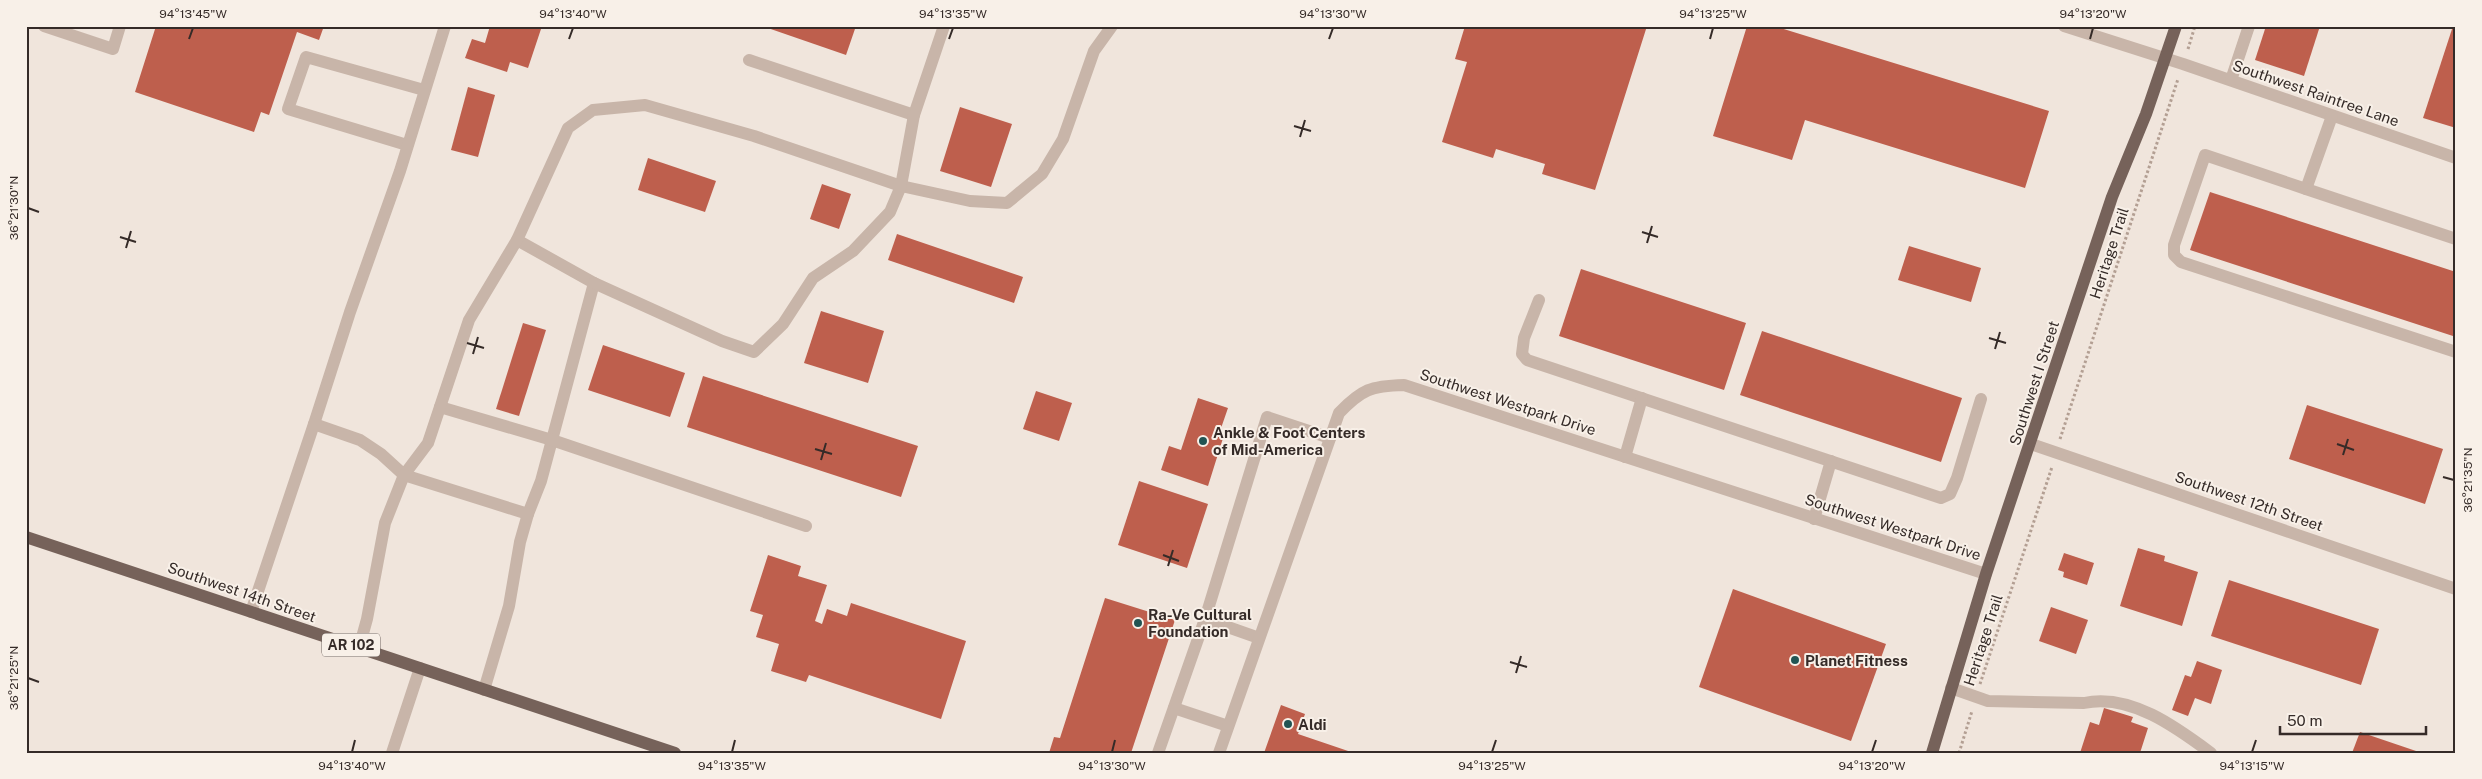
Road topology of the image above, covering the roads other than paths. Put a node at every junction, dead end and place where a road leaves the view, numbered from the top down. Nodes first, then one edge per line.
1 (44, 26) edge
2 (120, 26) edge
3 (445, 26) edge
4 (944, 26) edge
5 (1112, 26) edge
6 (2064, 26) edge
7 (2176, 26) edge
8 (2249, 26) edge
9 (2166, 58) junction
10 (749, 60) dead end
11 (2231, 80) junction
12 (424, 90) junction
13 (914, 115) junction
14 (2332, 116) junction
15 (407, 145) junction
16 (2456, 158) edge
17 (901, 186) junction
18 (2306, 189) junction
19 (2456, 239) edge
20 (517, 240) junction
21 (594, 283) junction
22 (1539, 300) dead end
23 (2456, 352) edge
24 (1642, 398) junction
25 (1981, 399) dead end
26 (440, 407) junction
27 (314, 424) junction
28 (1330, 438) junction
29 (552, 440) junction
30 (2030, 444) junction
31 (1625, 457) junction
32 (1831, 461) junction
33 (404, 475) junction
34 (528, 514) junction
35 (1814, 519) junction
36 (806, 526) dead end
37 (26, 537) edge
38 (1986, 574) junction
39 (2456, 589) edge
40 (251, 612) junction
41 (1204, 619) junction
42 (1259, 638) junction
43 (360, 648) junction
44 (420, 668) junction
45 (1952, 688) junction
46 (484, 690) junction
47 (1174, 708) junction
48 (1228, 726) junction
49 (392, 753) edge
50 (675, 753) edge
51 (1158, 753) edge
52 (1219, 753) edge
53 (1932, 753) edge
54 (2212, 753) edge

1 - 2 street
3 - 12 street
4 - 13 street
5 - 17 street
6 - 9 street, Southwest Raintree Lane
7 - 9 main road, Southwest I Street
8 - 11 street
9 - 11 street, Southwest Raintree Lane
9 - 30 main road, Southwest I Street
10 - 13 street
11 - 14 street, Southwest Raintree Lane
12 - 15 street
12 - 15 street
13 - 17 street
14 - 16 street, Southwest Raintree Lane
14 - 18 street
15 - 27 street
17 - 20 street
17 - 21 street
18 - 19 street
18 - 23 street
20 - 21 street
20 - 26 street
21 - 29 street
22 - 24 street
24 - 31 street
24 - 32 street
25 - 32 street
26 - 29 street
26 - 33 street
27 - 33 street
27 - 40 street
28 - 31 street, Southwest Westpark Drive
28 - 41 street
28 - 42 street, Southwest Westpark Drive
29 - 34 street
29 - 36 street
30 - 38 main road, Southwest I Street
30 - 39 street, Southwest 12th Street
31 - 35 street, Southwest Westpark Drive
32 - 35 street
33 - 34 street
33 - 43 street
34 - 46 street
35 - 38 street, Southwest Westpark Drive
37 - 40 main road, Southwest 14th Street / AR 102
38 - 45 main road, Southwest I Street
40 - 43 main road, Southwest 14th Street / AR 102
41 - 42 street
41 - 47 street
42 - 48 street, Southwest Westpark Drive
43 - 44 main road, Southwest 14th Street / AR 102
44 - 46 main road, Southwest 14th Street / AR 102
44 - 49 street
45 - 53 main road, Southwest I Street
45 - 54 street
46 - 50 main road, Southwest 14th Street / AR 102
47 - 48 street
47 - 51 street
48 - 52 street, Southwest Westpark Drive

